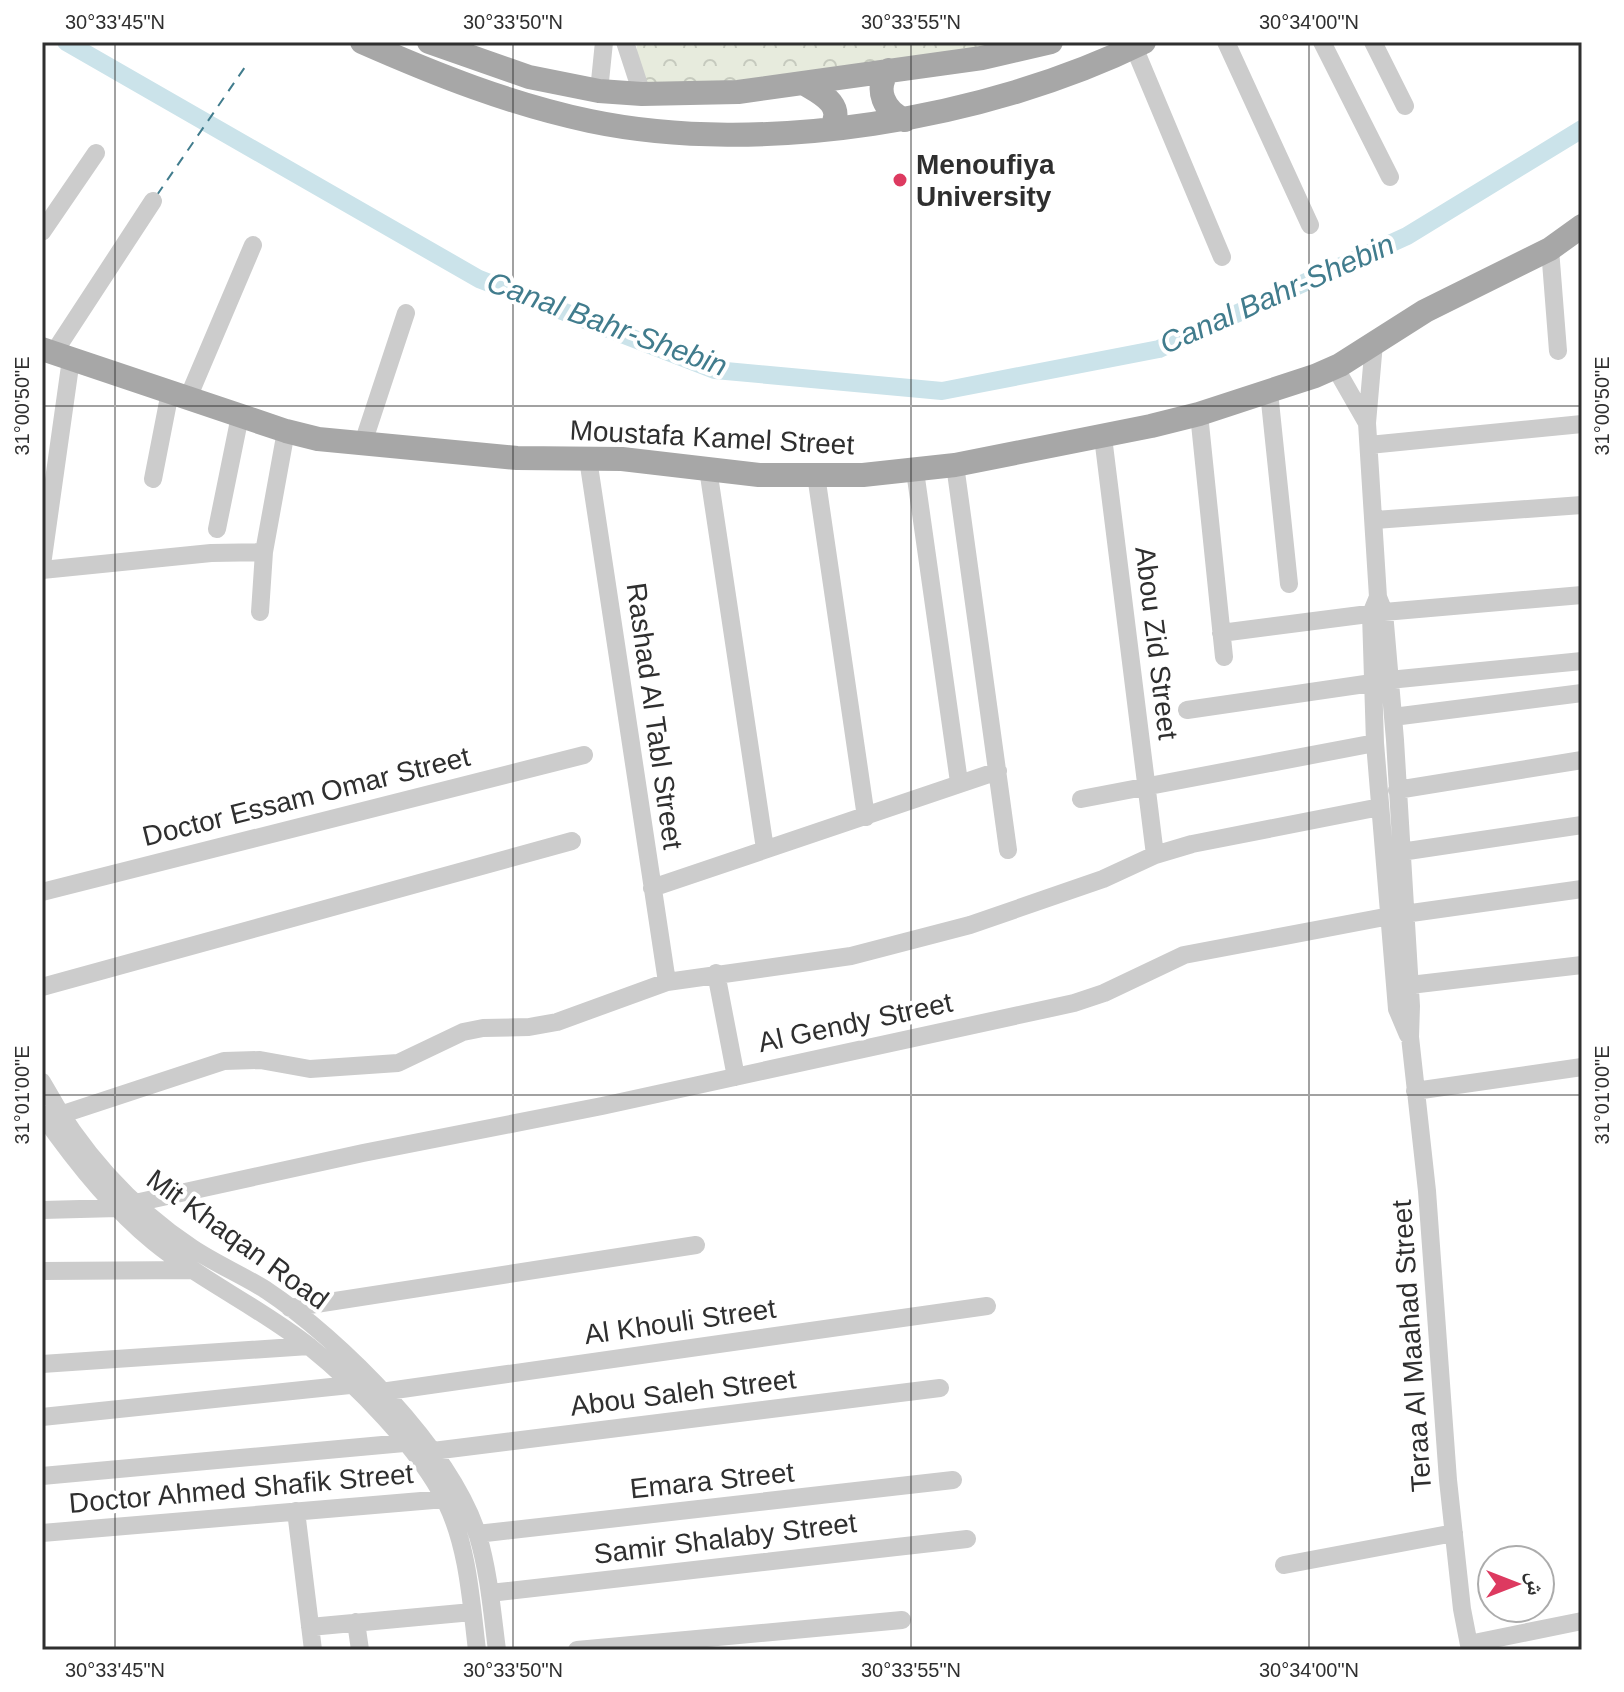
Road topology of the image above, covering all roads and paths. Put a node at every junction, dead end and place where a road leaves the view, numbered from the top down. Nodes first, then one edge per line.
1 (362, 42) edge
2 (429, 42) edge
3 (604, 42) edge
4 (625, 42) edge
5 (1051, 42) edge
6 (1226, 42) edge
7 (1322, 42) edge
8 (1373, 42) edge
9 (1139, 45) edge
10 (889, 70) junction
11 (805, 84) junction
12 (599, 91) junction
13 (642, 94) junction
14 (1405, 106) dead end
15 (905, 120) junction
16 (831, 128) junction
17 (96, 153) dead end
18 (1390, 177) dead end
19 (153, 201) dead end
20 (1310, 225) dead end
21 (1582, 226) edge
22 (42, 232) edge
23 (253, 245) dead end
24 (1550, 249) junction
25 (1222, 257) dead end
26 (406, 313) dead end
27 (1374, 343) junction
28 (1558, 351) dead end
29 (55, 354) edge
30 (1335, 367) junction
31 (1269, 392) junction
32 (179, 395) junction
33 (1199, 414) junction
34 (240, 416) junction
35 (1367, 423) junction
36 (1582, 424) edge
37 (286, 431) junction
38 (1103, 437) junction
39 (363, 443) junction
40 (1369, 445) junction
41 (588, 459) junction
42 (955, 465) junction
43 (708, 469) junction
44 (915, 471) junction
45 (816, 475) junction
46 (153, 479) dead end
47 (1582, 505) edge
48 (1375, 520) junction
49 (217, 529) dead end
50 (264, 552) junction
51 (42, 567) edge
52 (1289, 584) dead end
53 (1582, 595) edge
54 (1377, 607) junction
55 (260, 612) dead end
56 (1221, 633) junction
57 (1224, 657) dead end
58 (1582, 661) edge
59 (1380, 681) junction
60 (1582, 693) edge
61 (1187, 710) dead end
62 (1393, 717) junction
63 (1375, 743) junction
64 (584, 755) dead end
65 (1582, 760) edge
66 (1396, 764) junction
67 (1377, 769) junction
68 (998, 771) junction
69 (959, 782) junction
70 (1147, 787) junction
71 (1397, 790) junction
72 (1081, 799) dead end
73 (1380, 807) junction
74 (866, 817) junction
75 (1582, 825) edge
76 (572, 841) dead end
77 (765, 849) junction
78 (1008, 850) dead end
79 (1401, 852) junction
80 (1155, 855) junction
81 (652, 888) junction
82 (1582, 889) edge
83 (42, 892) edge
84 (1398, 915) junction
85 (1582, 965) edge
86 (716, 973) junction
87 (667, 982) junction
88 (1410, 985) junction
89 (42, 987) edge
90 (1410, 1037) junction
91 (1582, 1067) edge
92 (736, 1077) junction
93 (42, 1082) edge
94 (1415, 1091) junction
95 (51, 1114) edge
96 (127, 1205) junction
97 (42, 1210) edge
98 (696, 1245) dead end
99 (193, 1270) junction
100 (42, 1271) edge
101 (987, 1306) dead end
102 (290, 1308) junction
103 (309, 1346) junction
104 (42, 1364) edge
105 (350, 1385) junction
106 (940, 1388) dead end
107 (381, 1392) junction
108 (42, 1417) edge
109 (404, 1443) junction
110 (433, 1451) junction
111 (42, 1476) edge
112 (953, 1480) dead end
113 (445, 1499) junction
114 (296, 1511) junction
115 (42, 1533) edge
116 (1454, 1533) junction
117 (477, 1534) junction
118 (967, 1539) dead end
119 (1284, 1565) dead end
120 (490, 1593) junction
121 (472, 1612) junction
122 (902, 1620) dead end
123 (1582, 1621) edge
124 (356, 1622) junction
125 (310, 1627) junction
126 (1469, 1647) edge
127 (313, 1650) edge
128 (360, 1650) edge
129 (477, 1650) edge
130 (497, 1650) edge
131 (577, 1650) edge

1 - 16 main road
2 - 12 main road
3 - 12 street
4 - 13 street
5 - 10 main road
6 - 20 street
7 - 18 street
8 - 14 street
9 - 15 main road
9 - 25 street
10 - 11 main road
10 - 15 main road
11 - 13 main road
11 - 16 main road
12 - 13 main road
15 - 16 main road
17 - 22 street
19 - 29 street
21 - 24 main road, Moustafa Kamel Street
23 - 32 street
24 - 27 main road, Moustafa Kamel Street
24 - 28 street
26 - 39 street
27 - 30 main road, Moustafa Kamel Street
27 - 35 street, Teraa Al Maahad Street
29 - 32 main road, Moustafa Kamel Street
29 - 51 street
30 - 31 main road, Moustafa Kamel Street
30 - 35 street, Teraa Al Maahad Street
31 - 33 main road, Moustafa Kamel Street
31 - 52 street
32 - 34 main road, Moustafa Kamel Street
32 - 46 street
33 - 38 main road, Moustafa Kamel Street
33 - 56 street
34 - 37 main road, Moustafa Kamel Street
34 - 49 street
35 - 40 street, Teraa Al Maahad Street
36 - 40 street
37 - 39 main road, Moustafa Kamel Street
37 - 50 street
38 - 42 main road, Moustafa Kamel Street
38 - 70 street, Abou Zid Street
39 - 41 main road, Moustafa Kamel Street
40 - 48 street, Teraa Al Maahad Street
41 - 43 main road, Moustafa Kamel Street
41 - 81 street, Rashad Al Tabl Street
42 - 44 main road, Moustafa Kamel Street
42 - 68 street
43 - 45 main road, Moustafa Kamel Street
43 - 77 street
44 - 45 main road, Moustafa Kamel Street
44 - 69 street
45 - 74 street
47 - 48 street
48 - 54 street, Teraa Al Maahad Street
50 - 51 street
50 - 55 street
53 - 54 street
54 - 56 street
54 - 59 street, Teraa Al Maahad Street
56 - 57 street
58 - 59 street
59 - 61 street
59 - 62 street, Teraa Al Maahad Street
59 - 63 street, Teraa Al Maahad Street
60 - 62 street
62 - 66 street, Teraa Al Maahad Street
63 - 67 street, Teraa Al Maahad Street
63 - 70 street
64 - 83 street, Doctor Essam Omar Street
65 - 71 street
66 - 67 street
66 - 71 street, Teraa Al Maahad Street
67 - 73 street, Teraa Al Maahad Street
68 - 69 street
68 - 78 street
69 - 74 street
70 - 72 street
70 - 80 street, Abou Zid Street
71 - 79 street, Teraa Al Maahad Street
73 - 80 street
73 - 84 street, Teraa Al Maahad Street
74 - 77 street
75 - 79 street
76 - 89 street
77 - 81 street
79 - 84 street, Teraa Al Maahad Street
80 - 86 street
81 - 87 street, Rashad Al Tabl Street
82 - 84 street, Al Gendy Street
84 - 88 street, Teraa Al Maahad Street
84 - 90 street, Teraa Al Maahad Street
84 - 92 street, Al Gendy Street
85 - 88 street
86 - 87 street
86 - 92 street
87 - 95 street
88 - 90 street, Teraa Al Maahad Street
90 - 94 street, Teraa Al Maahad Street
91 - 94 street
92 - 96 street, Al Gendy Street
93 - 95 street, Mit Khaqan Road
94 - 116 street, Teraa Al Maahad Street
95 - 96 street, Mit Khaqan Road
96 - 97 street, Al Gendy Street
96 - 99 street, Mit Khaqan Road
96 - 102 street, Mit Khaqan Road
98 - 102 street
99 - 100 street
99 - 103 street, Mit Khaqan Road
101 - 107 street, Al Khouli Street
102 - 107 street, Mit Khaqan Road
103 - 104 street
103 - 105 street, Mit Khaqan Road
105 - 108 street
105 - 109 street, Mit Khaqan Road
106 - 110 street, Abou Saleh Street
107 - 110 street, Mit Khaqan Road
109 - 111 street
109 - 113 street, Mit Khaqan Road
110 - 117 street, Mit Khaqan Road
112 - 117 street, Emara Street
113 - 114 street, Doctor Ahmed Shafik Street
113 - 121 street, Mit Khaqan Road
114 - 115 street, Doctor Ahmed Shafik Street
114 - 125 street
116 - 119 street
116 - 126 street, Teraa Al Maahad Street
117 - 120 street, Mit Khaqan Road
118 - 120 street, Samir Shalaby Street
120 - 130 street, Mit Khaqan Road
121 - 124 street
121 - 129 street, Mit Khaqan Road
122 - 131 street
123 - 126 street
124 - 125 street
124 - 128 street
125 - 127 street

